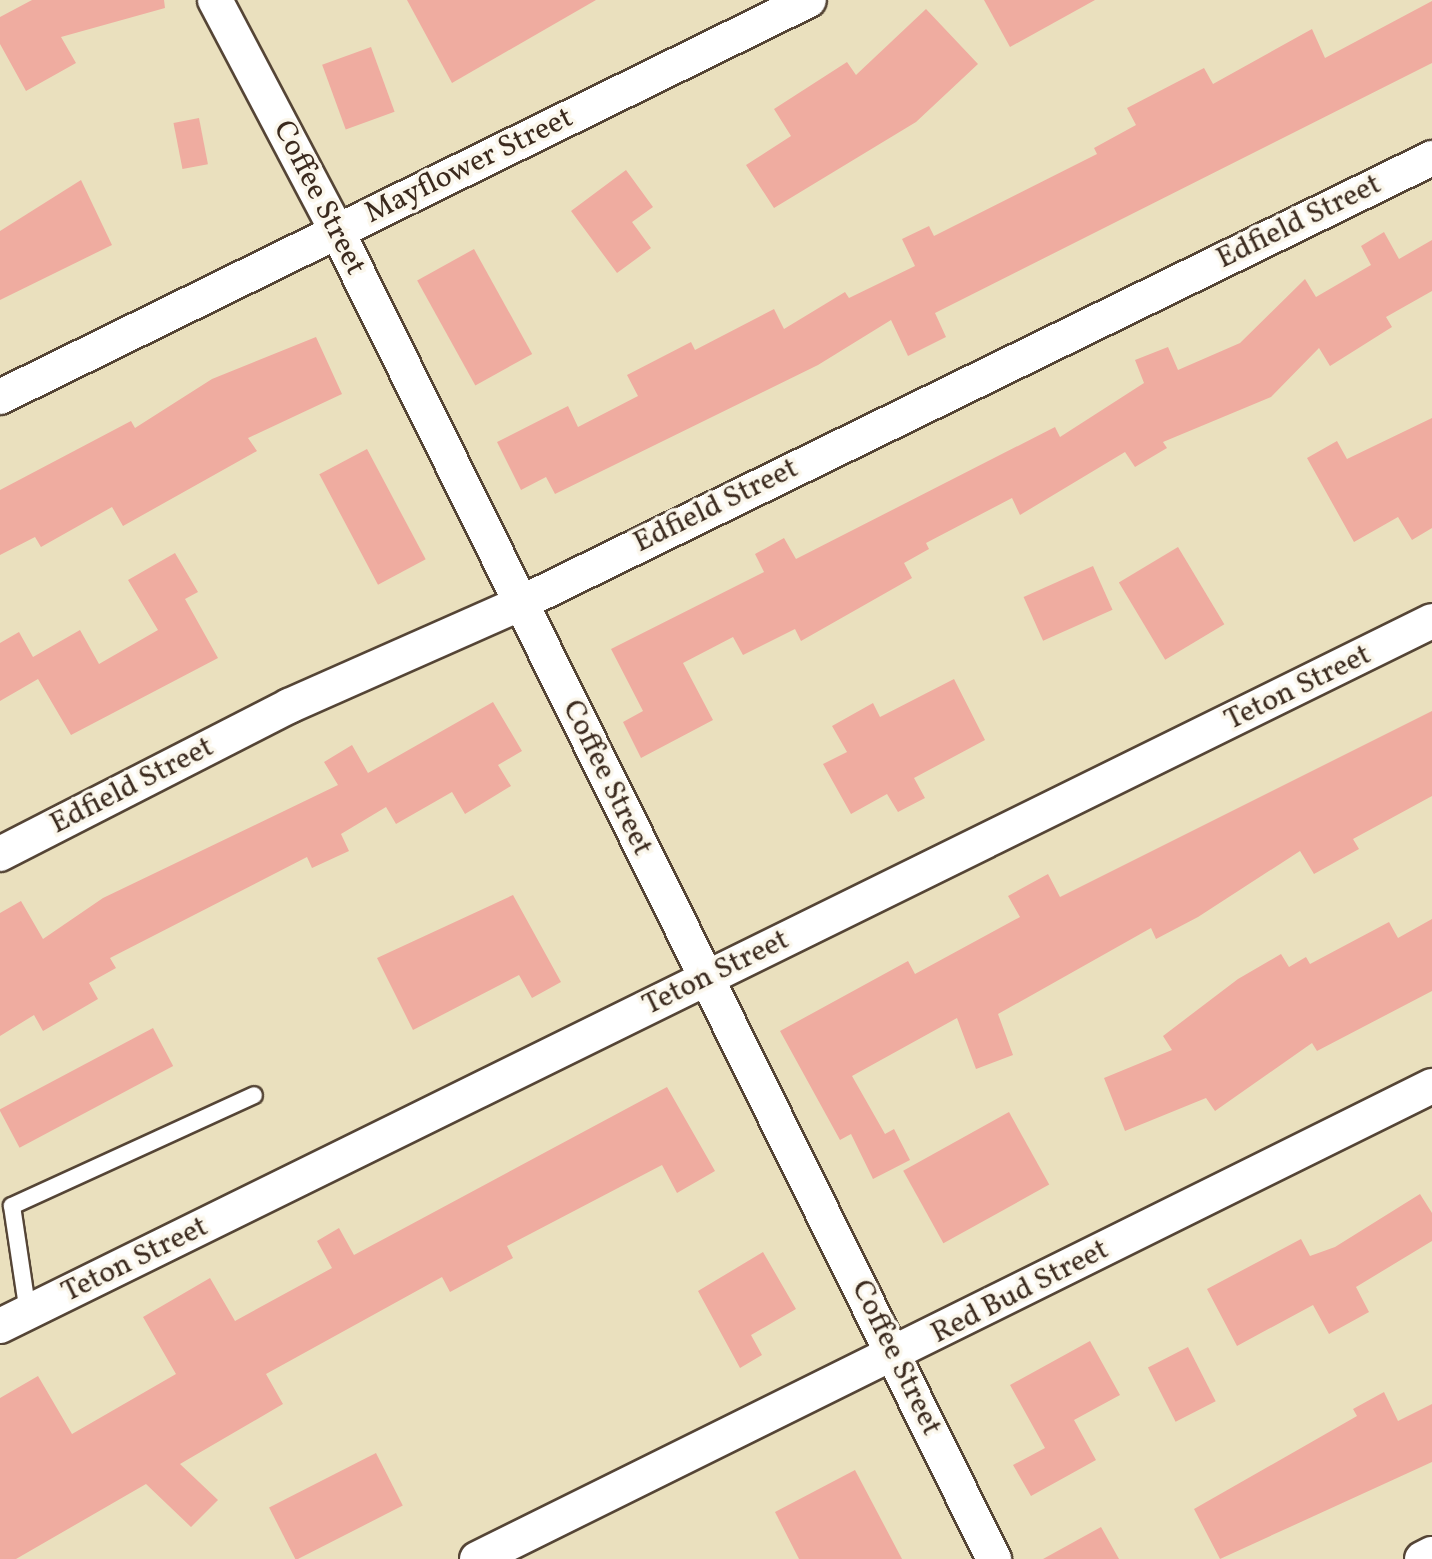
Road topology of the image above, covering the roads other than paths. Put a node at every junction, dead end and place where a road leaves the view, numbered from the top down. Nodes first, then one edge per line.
1 (215, 0) edge
2 (809, 0) edge
3 (1432, 158) edge
4 (337, 231) junction
5 (0, 397) edge
6 (521, 603) junction
7 (1432, 621) edge
8 (0, 854) edge
9 (706, 978) junction
10 (1432, 1086) edge
11 (254, 1095) dead end
12 (14, 1320) edge
13 (896, 1354) junction
14 (1432, 1554) edge
15 (477, 1559) edge
16 (994, 1559) edge
17 (1422, 1559) edge

1 - 4 street, Coffee Street
2 - 4 street, Mayflower Street
3 - 6 street, Edfield Street
4 - 5 street, Mayflower Street
4 - 6 street, Coffee Street
6 - 8 street, Edfield Street
6 - 9 street, Coffee Street
7 - 9 street, Teton Street
9 - 12 street, Teton Street
9 - 13 street, Coffee Street
10 - 13 street, Red Bud Street
11 - 12 lane
13 - 15 street, Red Bud Street
13 - 16 street, Coffee Street
14 - 17 street

